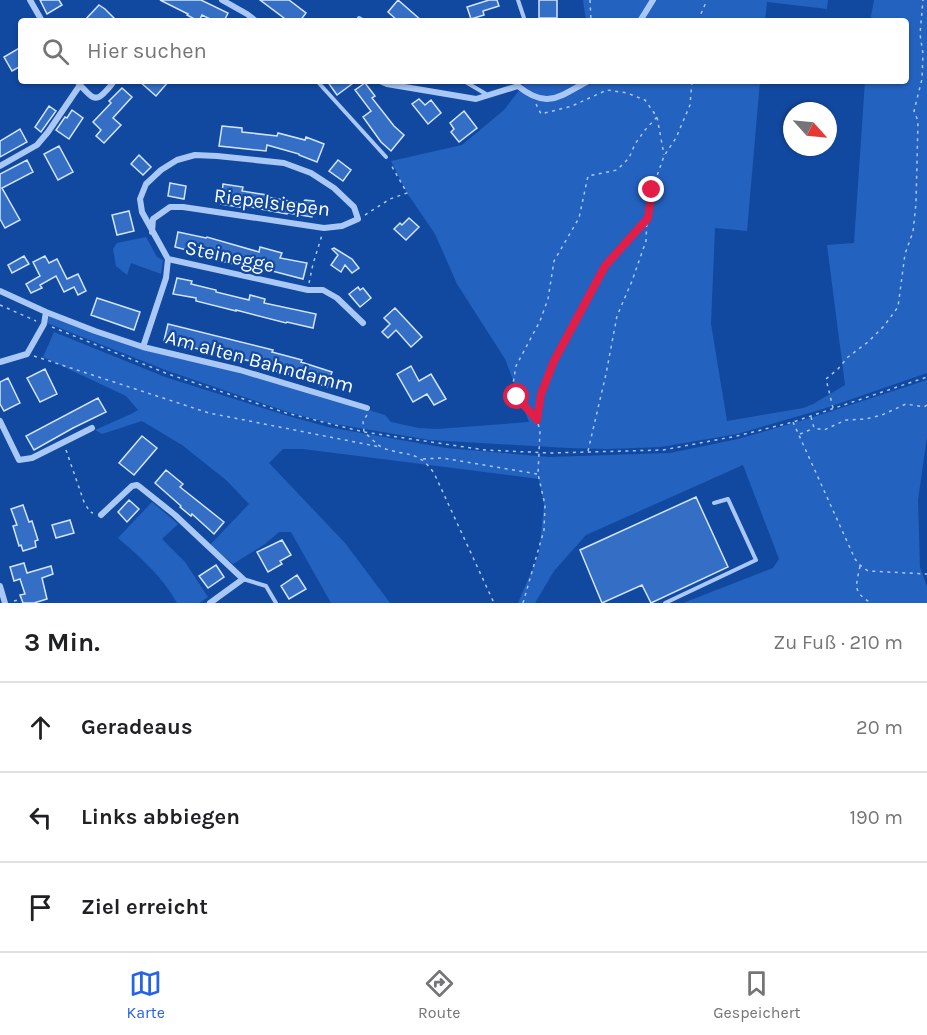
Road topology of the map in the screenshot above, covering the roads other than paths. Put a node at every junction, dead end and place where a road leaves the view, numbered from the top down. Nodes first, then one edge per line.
1 (30, 0) edge
2 (222, 0) edge
3 (518, 0) edge
4 (653, 0) edge
5 (40, 18) edge
6 (252, 18) edge
7 (524, 18) edge
8 (642, 18) edge
9 (78, 84) edge
10 (80, 84) edge
11 (112, 84) edge
12 (320, 84) edge
13 (387, 84) edge
14 (469, 84) edge
15 (519, 84) edge
16 (582, 84) edge
17 (489, 96) junction
18 (387, 157) road end
19 (0, 166) edge
20 (152, 232) junction
21 (168, 259) junction
22 (0, 291) edge
23 (46, 312) junction
24 (363, 323) dead end
25 (143, 347) junction
26 (0, 362) edge
27 (369, 408) road end
28 (0, 421) edge
29 (92, 428) dead end
30 (714, 503) dead end
31 (101, 515) road end
32 (243, 579) junction
33 (0, 586) edge
34 (5, 603) edge
35 (210, 603) edge
36 (276, 603) edge
37 (666, 603) edge

1 - 5 street
2 - 6 street
3 - 7 lane
4 - 8 street
9 - 19 street
10 - 11 street
12 - 18 lane
13 - 17 street
14 - 17 lane
15 - 16 street
15 - 17 street
20 - 20 street, Riepelsiepen
20 - 21 street, Riepelsiepen
21 - 24 street, Steinegge
21 - 25 street, Steinegge
22 - 23 street, Am alten Bahndamm
23 - 25 street, Am alten Bahndamm
23 - 26 street
25 - 27 street, Am alten Bahndamm
28 - 29 street
30 - 37 lane
31 - 32 street
32 - 35 street
32 - 36 lane
33 - 34 street

